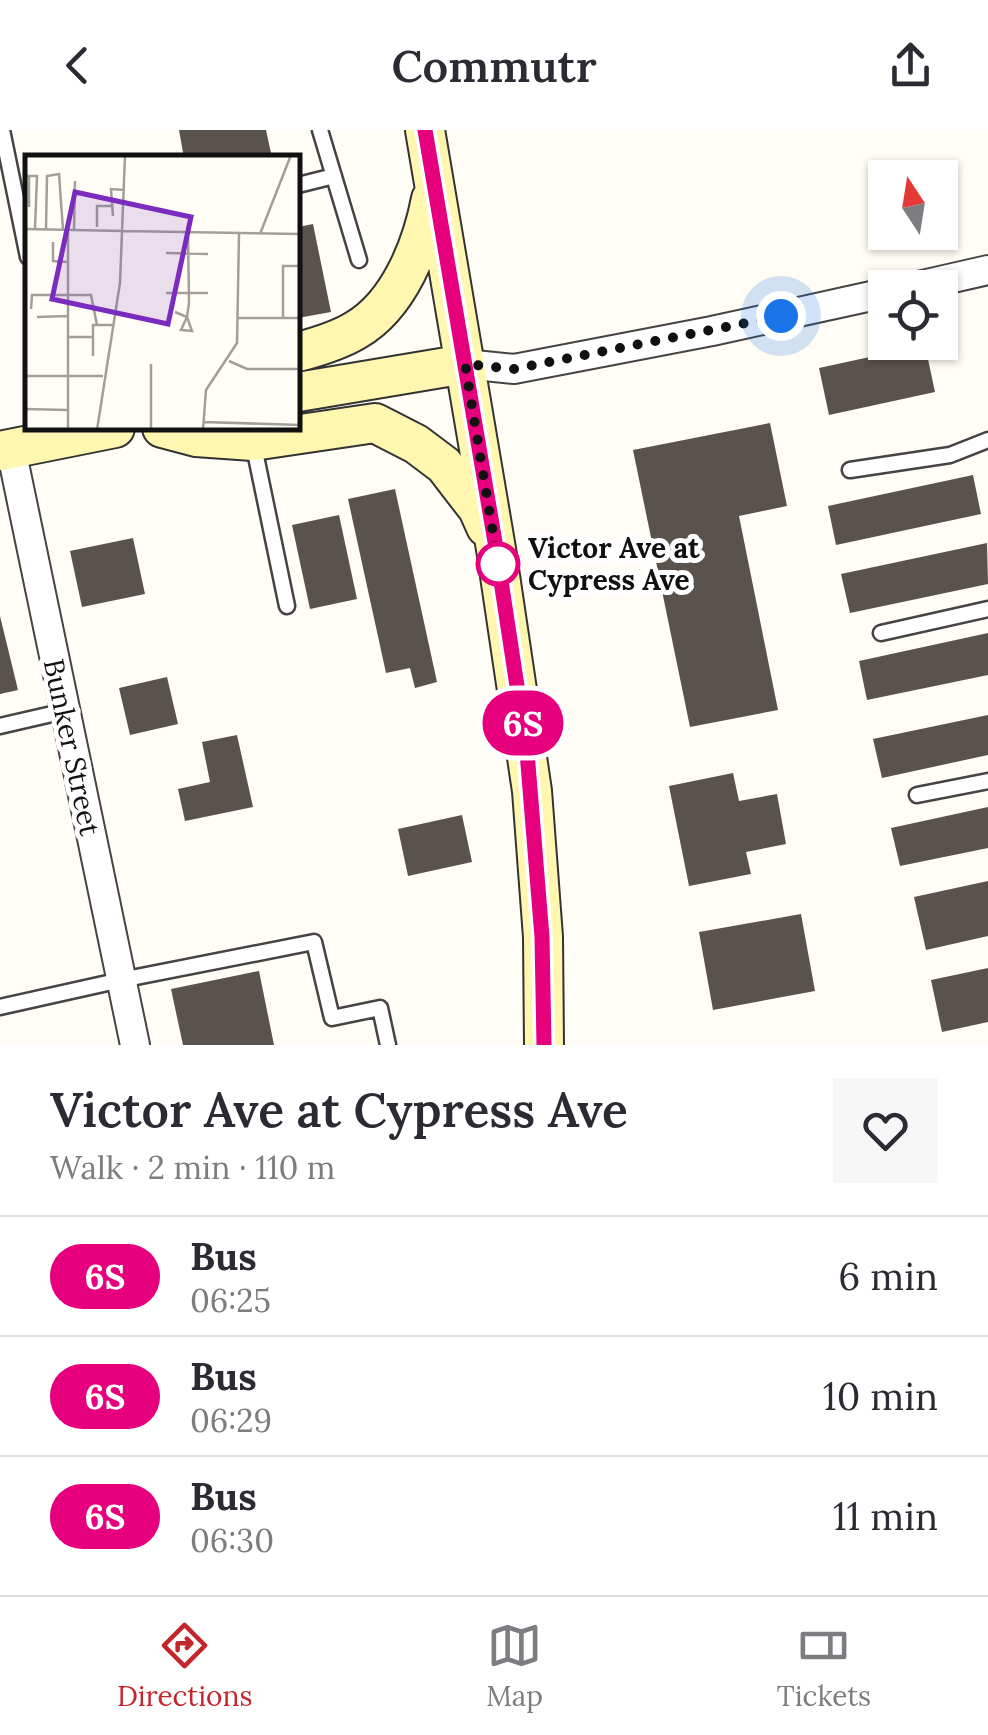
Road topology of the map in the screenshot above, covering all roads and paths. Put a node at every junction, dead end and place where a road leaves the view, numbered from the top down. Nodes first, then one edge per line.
1 (2, 130) edge
2 (320, 130) edge
3 (425, 130) edge
4 (334, 176) junction
5 (434, 182) junction
6 (300, 184) edge
7 (25, 242) edge
8 (359, 260) dead end
9 (988, 270) edge
10 (958, 277) edge
11 (868, 297) edge
12 (300, 352) edge
13 (465, 364) junction
14 (300, 392) edge
15 (94, 430) edge
16 (170, 430) edge
17 (63, 433) edge
18 (988, 440) edge
19 (253, 441) junction
20 (5, 450) edge
21 (850, 470) dead end
22 (496, 548) junction
23 (287, 606) dead end
24 (988, 608) edge
25 (881, 633) dead end
26 (65, 712) junction
27 (0, 726) edge
28 (988, 780) edge
29 (917, 796) dead end
30 (121, 980) junction
31 (0, 1007) edge
32 (135, 1045) edge
33 (388, 1045) edge
34 (544, 1045) edge

1 - 7 lane
2 - 4 lane
3 - 5 main road
4 - 6 lane
4 - 8 lane
5 - 12 main road
5 - 13 main road
9 - 10 street
11 - 13 street
13 - 14 main road
13 - 22 main road
15 - 17 main road
16 - 19 main road
17 - 20 main road
18 - 21 lane
19 - 22 main road
19 - 23 lane
20 - 26 street, Bunker Street
22 - 34 main road
24 - 25 lane
26 - 27 lane
26 - 30 street, Bunker Street
28 - 29 lane
30 - 31 lane
30 - 32 street, Bunker Street
30 - 33 lane

